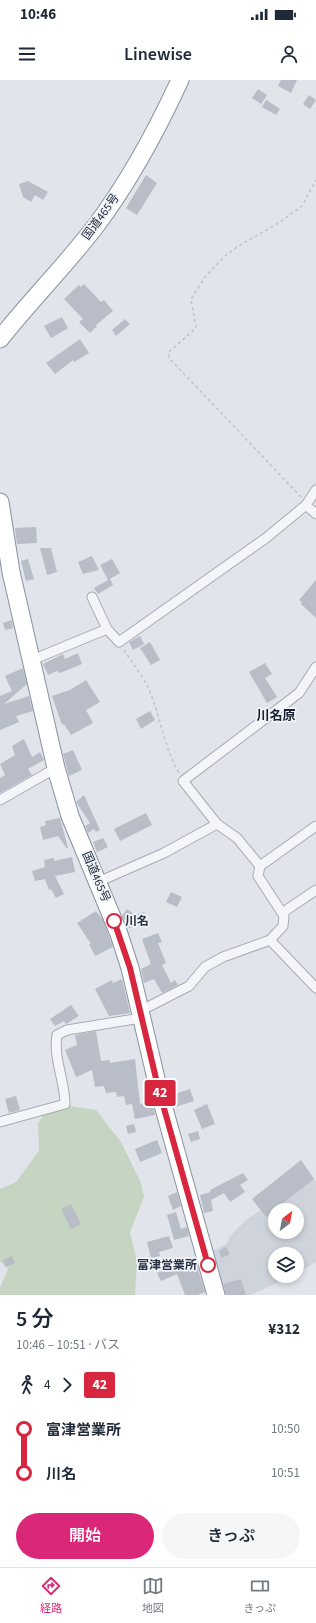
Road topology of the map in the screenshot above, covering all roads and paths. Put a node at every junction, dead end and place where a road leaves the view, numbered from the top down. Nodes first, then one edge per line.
1 (180, 80) edge
2 (316, 180) edge
3 (0, 339) edge
4 (316, 490) edge
5 (0, 502) edge
6 (306, 505) junction
7 (316, 514) edge
8 (2, 534) edge
9 (92, 597) dead end
10 (107, 629) junction
11 (119, 642) junction
12 (32, 660) junction
13 (316, 667) edge
14 (56, 768) junction
15 (183, 781) junction
16 (0, 800) edge
17 (217, 824) junction
18 (316, 826) edge
19 (260, 866) junction
20 (98, 882) junction
21 (316, 890) edge
22 (282, 913) junction
23 (270, 940) junction
24 (316, 988) edge
25 (141, 1015) junction
26 (0, 1122) edge
27 (216, 1295) edge

1 - 3 highway, 国道465号
2 - 6 path
4 - 6 street
5 - 8 highway, 国道465号
6 - 7 street
6 - 11 street
8 - 12 highway, 国道465号
9 - 10 street
10 - 11 street
10 - 12 street
11 - 15 path
12 - 14 highway, 国道465号
13 - 15 street
14 - 16 street
14 - 20 highway, 国道465号
15 - 17 street
17 - 19 street
17 - 20 street
18 - 19 street
19 - 22 street
20 - 25 highway, 国道465号
21 - 22 street
22 - 23 street
23 - 24 street
23 - 25 street
25 - 26 street
25 - 27 highway, 国道465号

